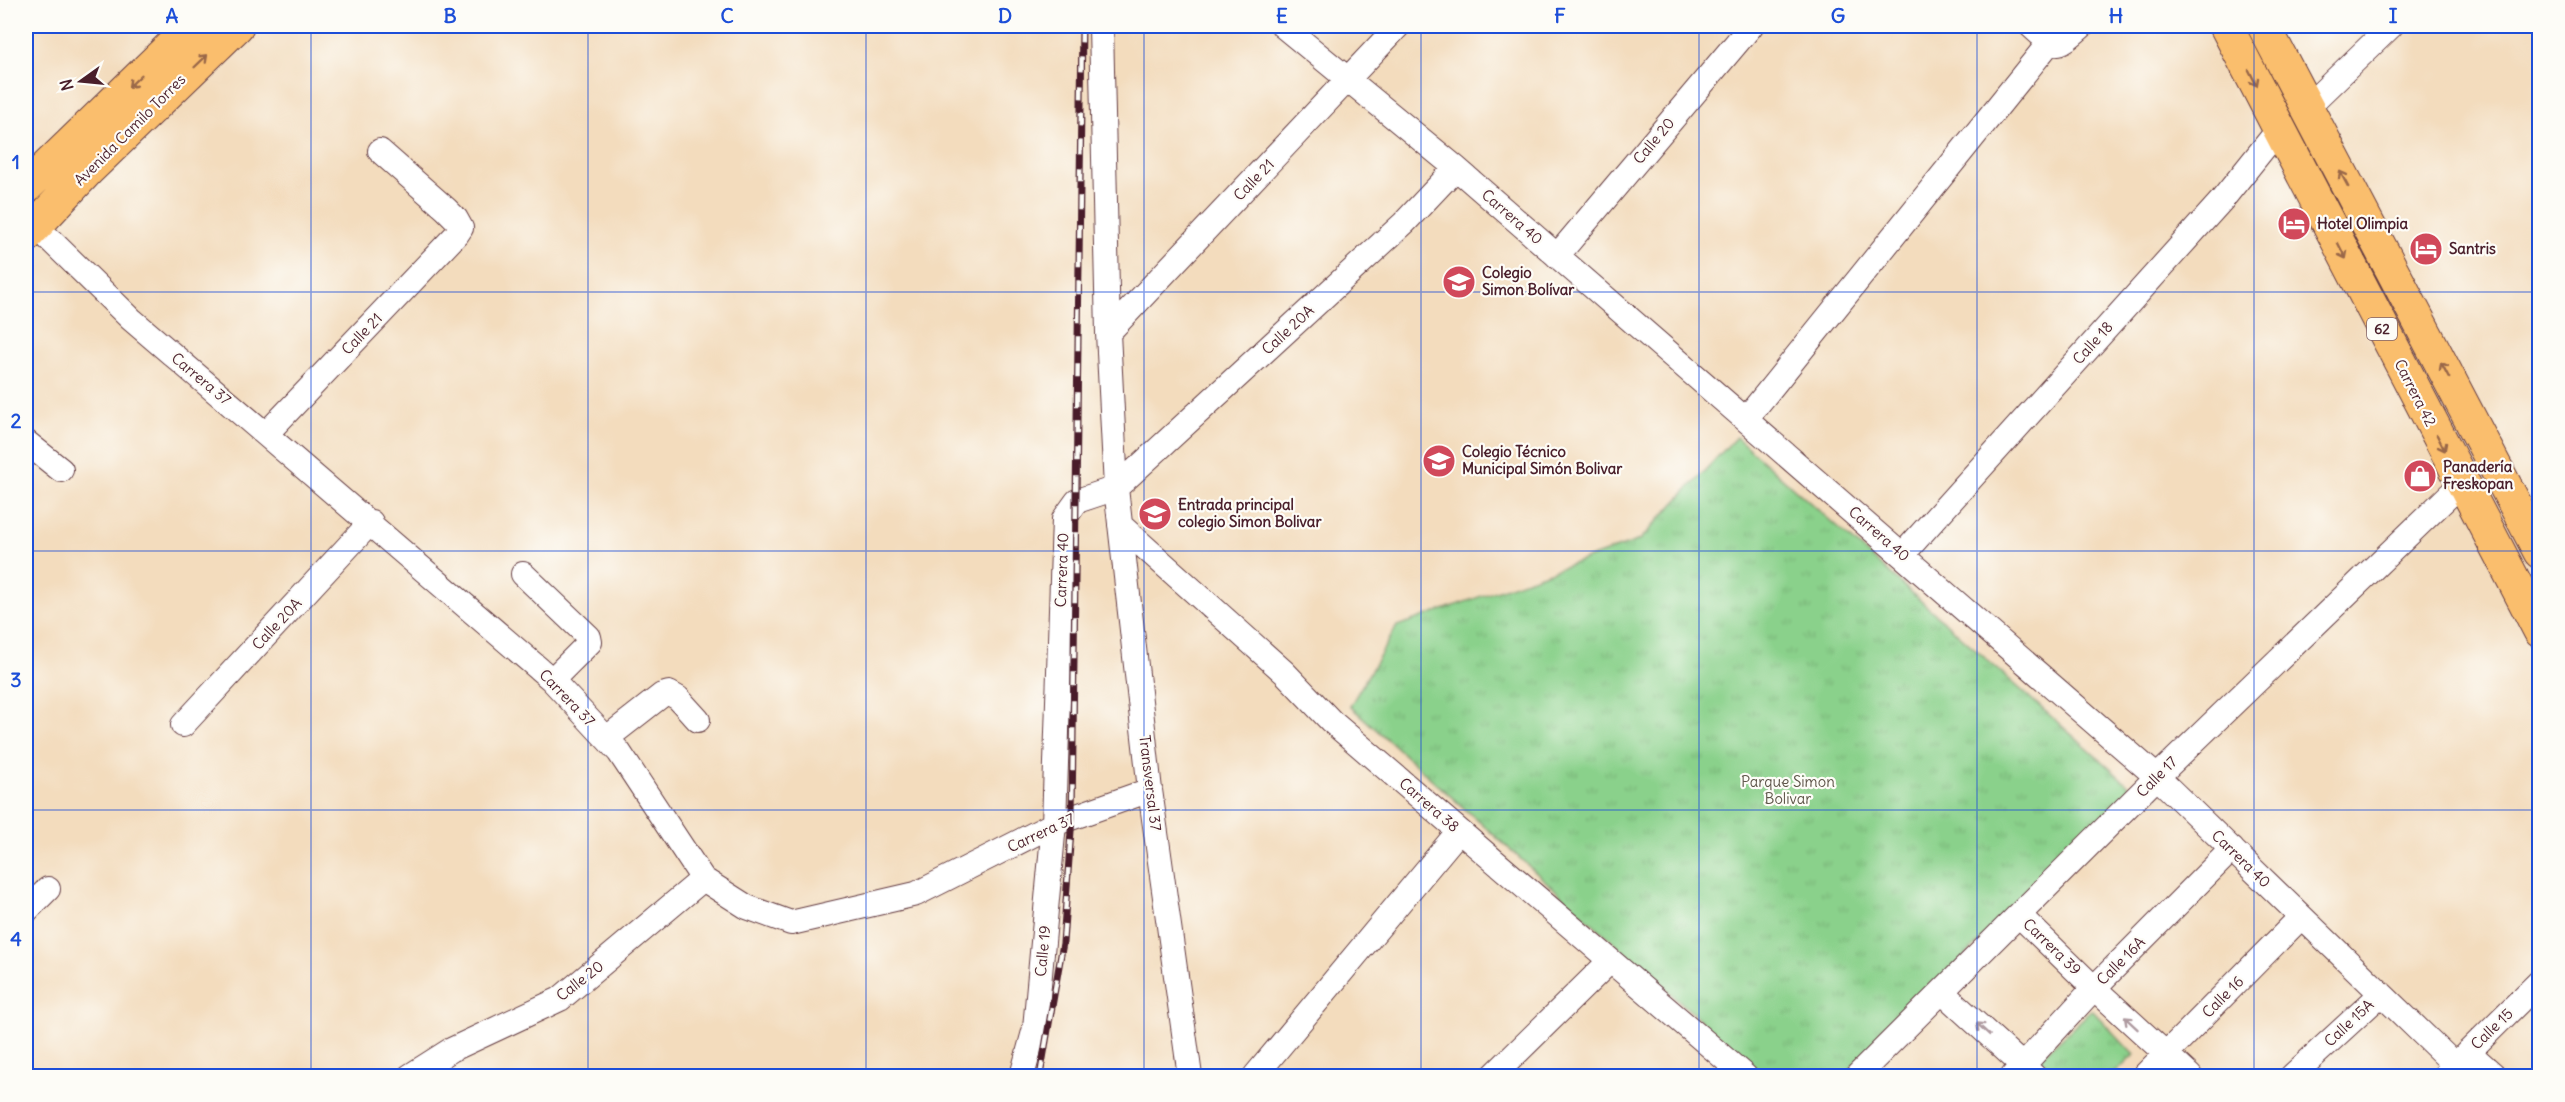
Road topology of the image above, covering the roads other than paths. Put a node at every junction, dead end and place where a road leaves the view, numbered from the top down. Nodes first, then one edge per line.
1 (192, 26) edge
2 (237, 26) edge
3 (1101, 26) edge
4 (1283, 26) edge
5 (1398, 26) edge
6 (1751, 26) edge
7 (2031, 26) edge
8 (2226, 26) edge
9 (2264, 26) edge
10 (2391, 26) edge
11 (2078, 30) edge
12 (2049, 43) junction
13 (1349, 80) junction
14 (2307, 107) junction
15 (2279, 129) junction
16 (380, 151) dead end
17 (1456, 168) junction
18 (26, 187) edge
19 (31, 231) edge
20 (1557, 256) junction
21 (1108, 333) junction
22 (1746, 419) junction
23 (266, 434) junction
24 (26, 442) edge
25 (61, 470) dead end
26 (2462, 483) junction
27 (1116, 488) junction
28 (371, 522) junction
29 (1120, 525) junction
30 (2540, 552) edge
31 (1903, 554) junction
32 (523, 574) dead end
33 (2540, 631) edge
34 (552, 680) junction
35 (698, 720) dead end
36 (183, 725) dead end
37 (606, 738) junction
38 (2157, 777) junction
39 (1150, 790) junction
40 (1054, 824) junction
41 (1459, 831) junction
42 (2232, 849) junction
43 (703, 879) junction
44 (48, 890) dead end
45 (26, 911) edge
46 (2019, 915) junction
47 (2301, 917) junction
48 (1610, 961) junction
49 (2540, 981) edge
50 (2094, 988) junction
51 (1942, 992) junction
52 (2380, 995) junction
53 (2166, 1055) junction
54 (2456, 1065) edge
55 (2024, 1073) edge
56 (411, 1076) edge
57 (1022, 1077) edge
58 (1190, 1077) edge
59 (1255, 1077) edge
60 (1493, 1077) edge
61 (1745, 1077) edge
62 (1857, 1077) edge
63 (2144, 1077) edge
64 (2190, 1077) edge
65 (2292, 1077) edge
66 (2495, 1077) edge

1 -> 18 main road, Avenida Camilo Torres
19 -> 2 main road, Avenida Camilo Torres
3 - 21 street
4 - 13 street, Carrera 40
5 - 13 street, Calle 21
6 - 20 street, Calle 20
7 - 12 street
8 -> 15 main road, Carrera 42 / 62
9 - 14 main road, 62
10 - 14 street
11 - 12 street
12 - 22 street
13 - 17 street, Carrera 40
13 - 21 street, Calle 21
30 -> 14 main road, 62
15 -> 26 main road, Carrera 42 / 62
15 - 31 street, Calle 18
16 - 23 street, Calle 21
17 - 20 street, Carrera 40
17 - 27 street, Calle 20A
19 - 23 street, Carrera 37
20 - 22 street, Carrera 40
21 - 27 street
22 - 31 street, Carrera 40
23 - 28 street, Carrera 37
24 - 25 street
26 - 33 main road, Carrera 42 / 62
26 - 38 street, Calle 17
27 - 29 street, Transversal 37
27 - 40 street, Carrera 40
28 - 34 street, Carrera 37
28 - 36 street, Calle 20A
29 - 39 street, Transversal 37
29 - 41 street, Carrera 38
31 - 38 street, Carrera 40
32 - 34 street
34 - 37 street, Carrera 37
35 - 37 street
37 - 43 street, Carrera 37
38 - 42 street, Carrera 40
38 - 46 street, Calle 17
39 - 40 street, Carrera 37
39 - 58 street, Transversal 37
40 - 43 street, Carrera 37
40 - 57 street, Calle 19
41 - 48 street, Carrera 38
41 - 59 street
42 - 47 street, Carrera 40
42 - 50 street, Calle 16A
43 - 56 street, Calle 20
44 - 45 street
46 - 50 street, Carrera 39
46 - 51 street, Calle 17
47 - 52 street, Carrera 40
47 - 53 street, Calle 16
48 - 60 street
48 - 61 street, Carrera 38
49 - 54 street, Calle 15
53 -> 50 street, Carrera 39
50 - 55 street, Calle 16A
55 -> 51 street
51 - 62 street, Calle 17
52 - 54 street, Carrera 40
52 - 65 street, Calle 15A
53 - 63 street, Calle 16
53 - 64 street, Carrera 39
54 - 66 street, Carrera 40

